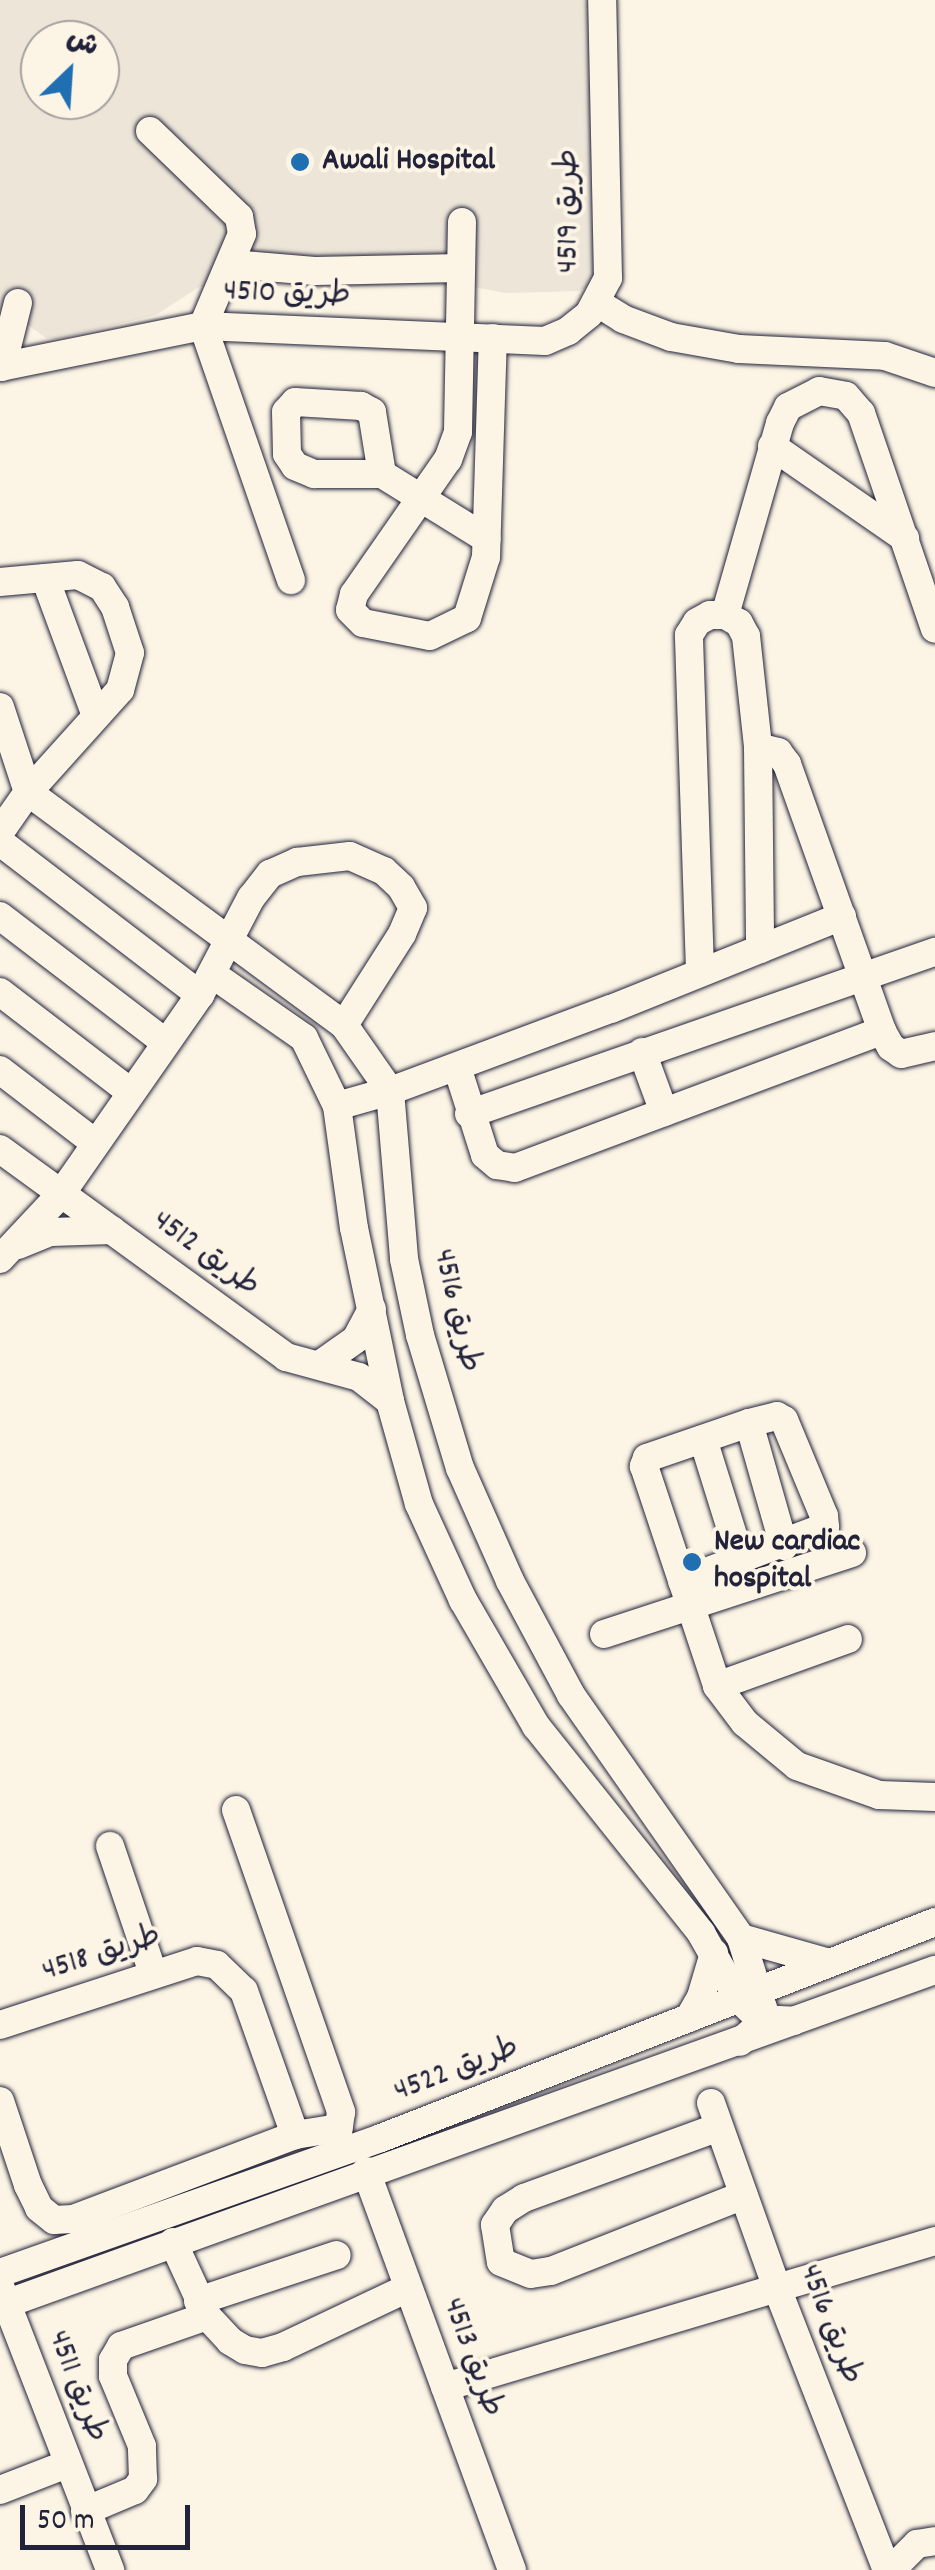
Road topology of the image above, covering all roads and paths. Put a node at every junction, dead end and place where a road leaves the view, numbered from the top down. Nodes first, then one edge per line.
1 (602, 0) edge
2 (150, 131) dead end
3 (462, 222) dead end
4 (230, 264) junction
5 (461, 268) junction
6 (596, 302) junction
7 (18, 303) dead end
8 (203, 326) junction
9 (459, 337) junction
10 (493, 338) junction
11 (1, 367) edge
12 (935, 372) edge
13 (772, 446) junction
14 (382, 474) dead end
15 (419, 500) junction
16 (906, 538) junction
17 (487, 540) junction
18 (44, 578) junction
19 (291, 580) dead end
20 (0, 582) edge
21 (726, 615) junction
22 (935, 628) edge
23 (0, 707) edge
24 (96, 716) junction
25 (758, 747) junction
26 (28, 792) junction
27 (0, 832) edge
28 (0, 842) edge
29 (0, 916) edge
30 (842, 916) junction
31 (229, 942) junction
32 (760, 949) junction
33 (935, 952) edge
34 (700, 970) junction
35 (864, 978) junction
36 (206, 985) junction
37 (0, 992) edge
38 (344, 1025) junction
39 (882, 1031) junction
40 (165, 1042) junction
41 (935, 1046) edge
42 (642, 1052) junction
43 (457, 1067) junction
44 (0, 1070) edge
45 (129, 1091) junction
46 (390, 1092) junction
47 (337, 1106) junction
48 (664, 1112) junction
49 (469, 1114) junction
50 (94, 1143) junction
51 (0, 1149) edge
52 (62, 1194) junction
53 (112, 1230) junction
54 (8, 1252) edge
55 (372, 1309) junction
56 (321, 1364) junction
57 (390, 1400) junction
58 (749, 1423) junction
59 (703, 1439) junction
60 (784, 1546) junction
61 (852, 1553) dead end
62 (741, 1560) junction
63 (687, 1593) junction
64 (604, 1634) dead end
65 (848, 1639) dead end
66 (717, 1686) junction
67 (935, 1797) edge
68 (236, 1810) dead end
69 (110, 1846) dead end
70 (935, 1922) edge
71 (741, 1938) junction
72 (714, 1953) junction
73 (826, 1962) junction
74 (935, 1970) edge
75 (154, 1973) junction
76 (748, 1994) junction
77 (689, 2018) junction
78 (760, 2018) junction
79 (794, 2021) junction
80 (0, 2025) edge
81 (740, 2042) junction
82 (0, 2101) edge
83 (338, 2132) junction
84 (295, 2135) junction
85 (380, 2138) junction
86 (366, 2171) junction
87 (744, 2194) junction
88 (935, 2241) edge
89 (172, 2242) junction
90 (337, 2254) dead end
91 (0, 2273) edge
92 (408, 2288) junction
93 (777, 2288) junction
94 (2, 2298) edge
95 (203, 2308) junction
96 (445, 2387) junction
97 (67, 2464) junction
98 (0, 2490) edge
99 (85, 2510) junction
100 (935, 2540) edge
101 (110, 2570) edge
102 (512, 2570) edge
103 (889, 2570) edge

1 - 6 street, طريق 4519
2 - 4 street
3 - 5 street
4 - 5 street
4 - 8 street
5 - 9 street
6 - 10 street, طريق 4519
6 - 12 street
7 - 11 street
8 - 9 street, طريق 4510
8 - 11 street, طريق 4510
8 - 19 street
9 - 10 street, طريق 4519
9 - 15 street
10 - 17 street
13 - 16 street
13 - 16 street
13 - 21 street
14 - 15 street
15 - 17 street
15 - 17 street
16 - 22 street
18 - 20 street
18 - 24 street
18 - 24 street
21 - 25 street
21 - 34 street
23 - 26 street
24 - 26 street
25 - 30 street
25 - 32 street
26 - 27 street
26 - 31 street, طريق 4516
28 - 36 street, طريق 4516
29 - 40 street
30 - 32 street
30 - 35 street
31 - 36 street
31 - 38 street, طريق 4516
31 - 38 street
32 - 34 street
33 - 35 street
34 - 43 street
35 - 39 street
35 - 42 street
36 - 40 street
36 - 47 street, طريق 4516
37 - 45 street
38 - 46 street, طريق 4516
39 - 41 street
39 - 48 street
40 - 45 street
42 - 48 street
42 - 49 street
43 - 46 street
43 - 49 street
44 - 50 street
45 - 50 street
46 - 47 street
46 - 71 street, طريق 4516
47 - 55 street, طريق 4516
48 - 49 street
50 - 52 street
51 - 52 street, طريق 4512
52 - 53 street, طريق 4512
52 - 54 street
53 - 54 street
53 - 56 street, طريق 4512
55 - 56 street
55 - 57 street, طريق 4516
56 - 57 street, طريق 4512
57 - 72 street, طريق 4516
58 - 59 street
58 - 60 street
58 - 60 street
59 - 62 street
59 - 63 street
60 - 62 street
61 - 63 street
62 - 63 street
63 - 64 street
63 - 66 street
65 - 66 street
66 - 67 street
68 - 83 street
69 - 75 street
70 - 73 street, طريق 4522
71 - 73 street
71 - 76 street, طريق 4516
72 - 76 street, طريق 4516
72 - 77 street
73 - 76 street, طريق 4522
74 - 79 street, طريق 4522
75 - 80 street, طريق 4518
75 - 84 street, طريق 4518
76 - 77 street, طريق 4522
76 - 78 street, طريق 4516
77 - 85 street, طريق 4522
78 - 79 street
78 - 81 street
79 - 81 street, طريق 4522
81 - 86 street, طريق 4522
82 - 84 street
83 - 84 street
83 - 85 street
83 - 85 street, طريق 4522
83 - 91 street, طريق 4522
86 - 89 street, طريق 4522
86 - 92 street, طريق 4513
87 - 87 street, طريق 4516
87 - 93 street, طريق 4516
88 - 93 street
89 - 94 street, طريق 4522
89 - 95 street
90 - 95 street
92 - 95 street
92 - 96 street, طريق 4513
93 - 96 street
93 - 103 street, طريق 4516
94 - 97 street, طريق 4511
95 - 99 street
96 - 102 street, طريق 4513
97 - 98 street
97 - 99 street, طريق 4511
99 - 101 street, طريق 4511
100 - 103 street

